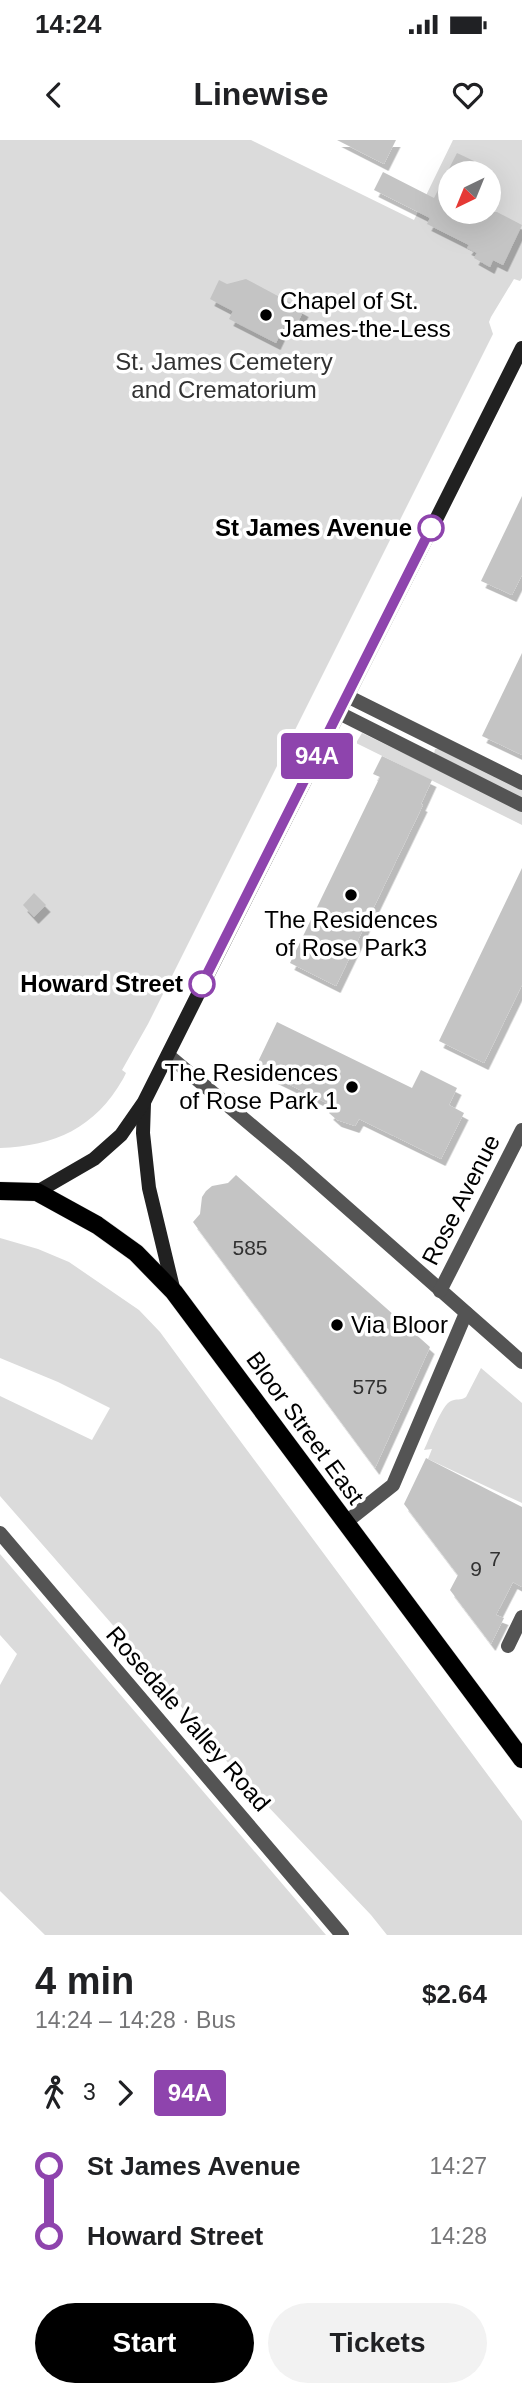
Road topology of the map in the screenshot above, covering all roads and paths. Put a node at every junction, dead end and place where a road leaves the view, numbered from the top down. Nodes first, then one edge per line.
1 (522, 348) edge
2 (347, 696) junction
3 (339, 713) junction
4 (522, 783) edge
5 (522, 805) edge
6 (167, 1055) junction
7 (144, 1102) junction
8 (522, 1130) edge
9 (0, 1191) edge
10 (37, 1192) junction
11 (440, 1290) junction
12 (174, 1292) junction
13 (466, 1313) junction
14 (522, 1362) edge
15 (345, 1523) junction
16 (0, 1533) edge
17 (522, 1618) edge
18 (508, 1646) dead end
19 (522, 1759) edge
20 (342, 1935) edge

1 - 2 main road
2 - 3 main road
2 - 4 street
3 - 5 street
3 - 6 main road
6 - 7 main road
6 - 11 street
7 - 10 main road
7 - 12 main road
8 - 11 street, Rose Avenue
9 - 10 main road, Bloor Street East
10 - 12 main road, Bloor Street East
11 - 13 street
12 - 15 main road, Bloor Street East
13 - 14 street
13 - 15 street
15 - 19 main road, Bloor Street East
16 - 20 street, Rosedale Valley Road
17 - 18 street

